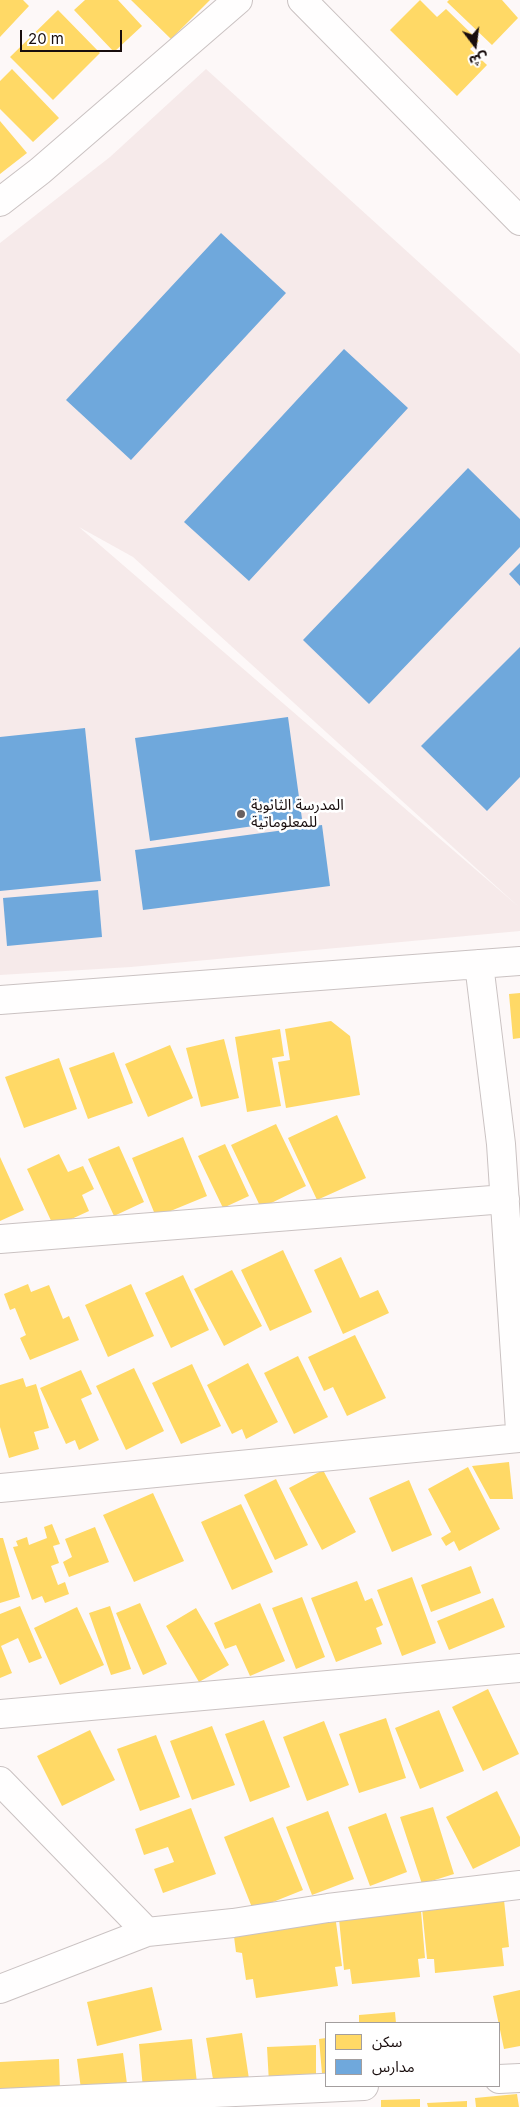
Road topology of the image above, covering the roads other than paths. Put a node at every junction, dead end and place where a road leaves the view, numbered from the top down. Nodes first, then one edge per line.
1 (238, 0) edge
2 (302, 0) edge
3 (0, 202) edge
4 (520, 221) edge
5 (520, 961) edge
6 (479, 964) junction
7 (0, 1000) edge
8 (511, 1144) edge
9 (505, 1199) junction
10 (0, 1239) edge
11 (520, 1430) edge
12 (520, 1438) edge
13 (0, 1488) edge
14 (520, 1668) edge
15 (0, 1714) edge
16 (0, 1781) edge
17 (520, 1885) edge
18 (147, 1932) junction
19 (0, 1990) edge
20 (520, 2078) edge
21 (500, 2079) edge
22 (343, 2087) edge
23 (0, 2103) edge

1 - 3 street
2 - 4 street
5 - 6 street
6 - 7 street
6 - 8 street
8 - 9 street
9 - 10 street
9 - 11 street
12 - 13 street
14 - 15 street
16 - 18 street
17 - 18 street
18 - 19 street
20 - 21 street
22 - 23 street

